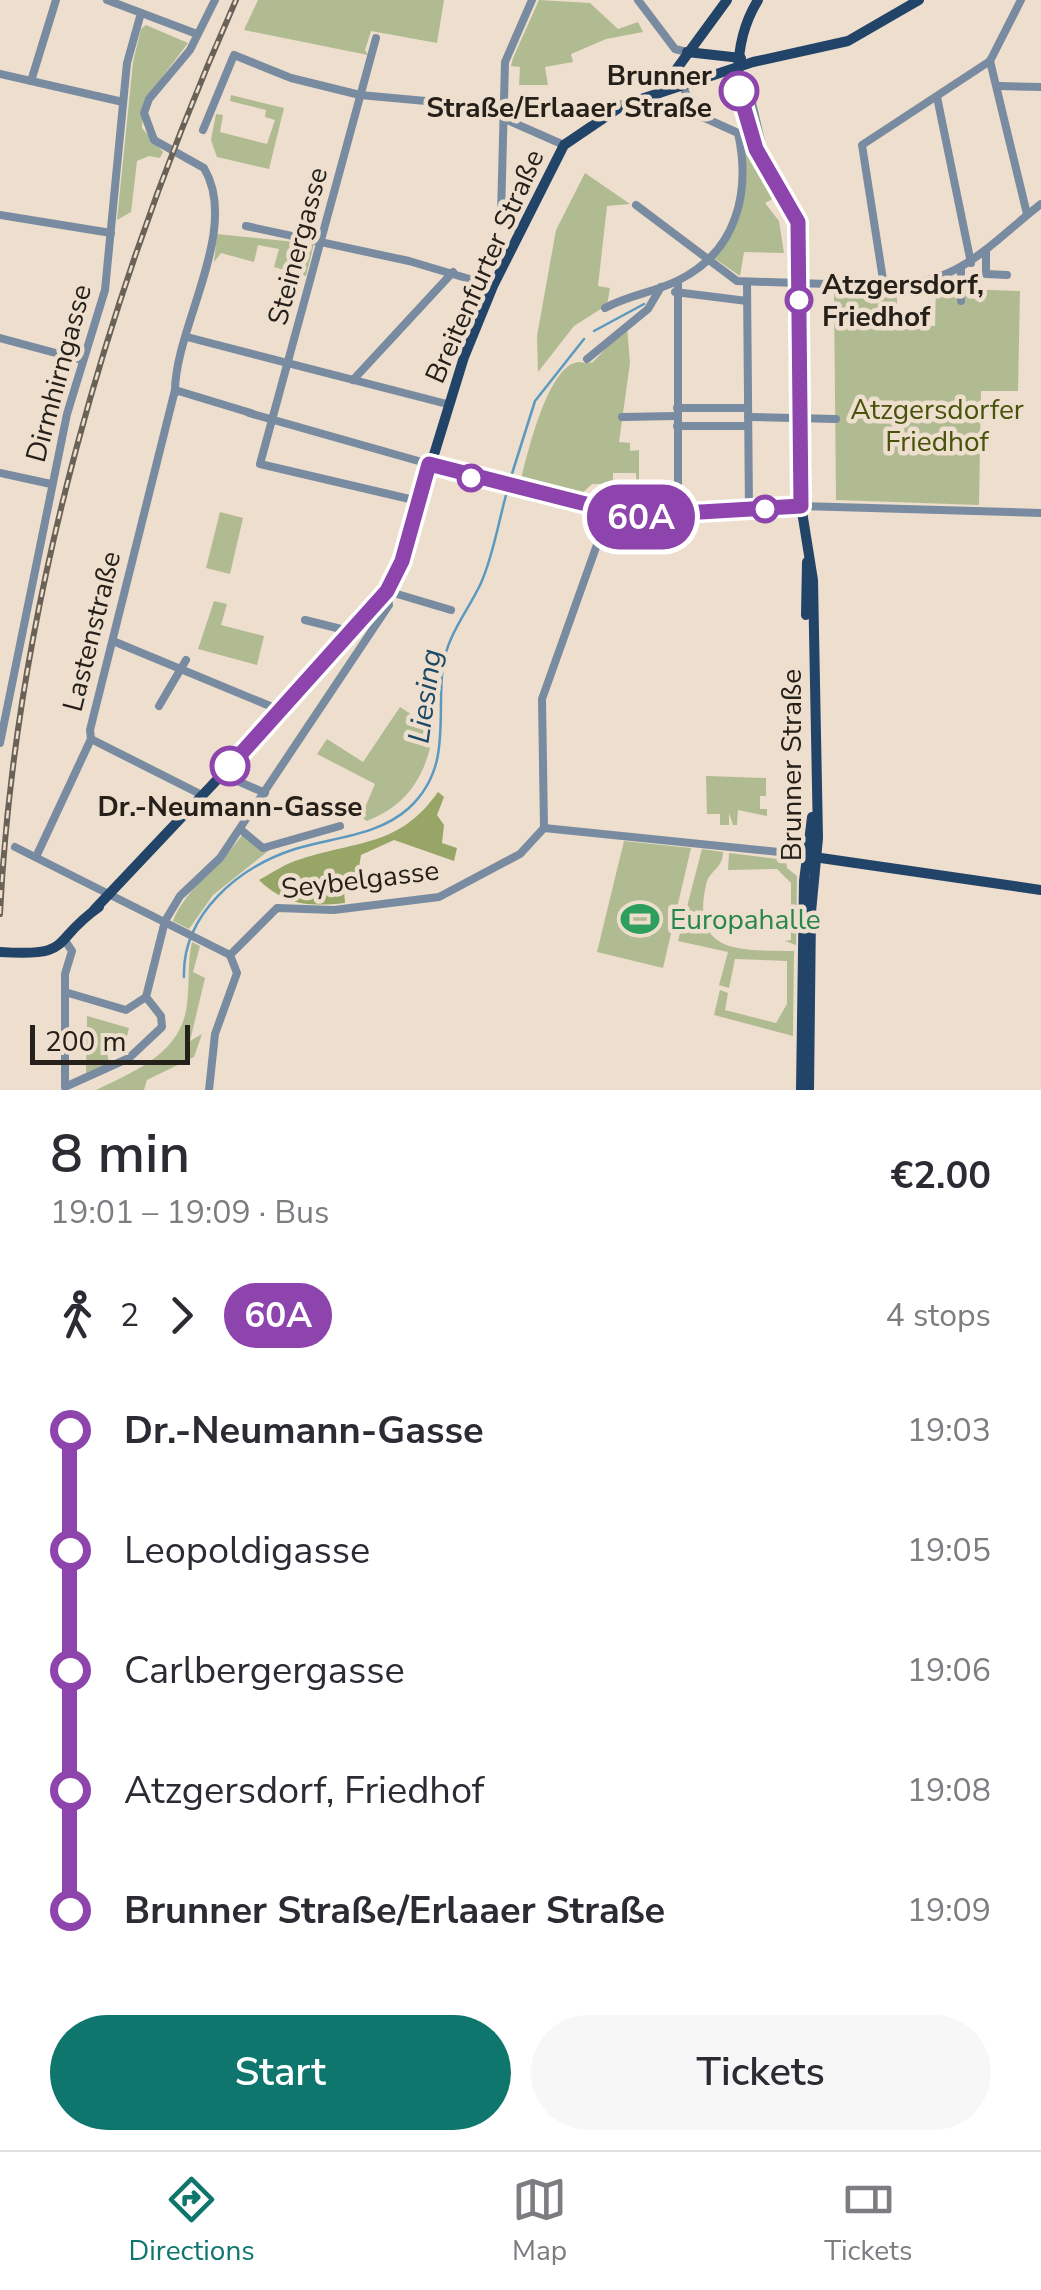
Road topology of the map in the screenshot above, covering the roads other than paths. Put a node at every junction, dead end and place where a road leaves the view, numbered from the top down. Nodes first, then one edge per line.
1 (56, 0) edge
2 (107, 0) edge
3 (214, 0) edge
4 (532, 0) edge
5 (638, 0) edge
6 (727, 0) edge
7 (758, 0) edge
8 (919, 0) edge
9 (1021, 0) edge
10 (140, 12) junction
11 (197, 34) junction
12 (376, 38) dead end
13 (687, 52) junction
14 (990, 61) junction
15 (738, 63) junction
16 (0, 74) edge
17 (670, 80) junction
18 (31, 81) junction
19 (999, 86) junction
20 (1041, 87) edge
21 (681, 88) junction
22 (659, 93) junction
23 (360, 95) junction
24 (937, 97) junction
25 (123, 102) junction
26 (502, 108) junction
27 (505, 119) junction
28 (203, 130) dead end
29 (564, 145) junction
30 (1041, 204) edge
31 (636, 205) dead end
32 (1026, 214) junction
33 (0, 216) edge
34 (246, 226) dead end
35 (520, 231) junction
36 (111, 234) junction
37 (321, 242) junction
38 (986, 250) junction
39 (709, 259) junction
40 (970, 264) junction
41 (961, 270) junction
42 (452, 272) junction
43 (1007, 275) dead end
44 (678, 281) junction
45 (746, 282) junction
46 (799, 283) junction
47 (493, 286) junction
48 (884, 286) junction
49 (662, 287) junction
50 (676, 292) junction
51 (746, 301) junction
52 (961, 302) dead end
53 (605, 308) dead end
54 (187, 337) junction
55 (0, 338) edge
56 (587, 358) dead end
57 (82, 360) junction
58 (289, 364) junction
59 (353, 380) junction
60 (175, 390) junction
61 (447, 404) junction
62 (799, 416) junction
63 (622, 417) dead end
64 (677, 417) junction
65 (748, 417) junction
66 (271, 419) junction
67 (836, 420) dead end
68 (429, 464) junction
69 (0, 472) edge
70 (51, 484) junction
71 (418, 501) junction
72 (801, 506) junction
73 (749, 510) junction
74 (610, 511) junction
75 (1041, 514) edge
76 (678, 516) junction
77 (387, 591) junction
78 (452, 610) dead end
79 (305, 620) dead end
80 (353, 632) junction
81 (112, 641) junction
82 (184, 664) junction
83 (159, 706) dead end
84 (282, 711) junction
85 (91, 739) junction
86 (0, 744) edge
87 (222, 774) junction
88 (265, 792) junction
89 (202, 795) junction
90 (340, 826) dead end
91 (240, 828) junction
92 (544, 828) junction
93 (15, 847) dead end
94 (812, 856) junction
95 (36, 857) junction
96 (1041, 890) edge
97 (108, 894) junction
98 (165, 921) junction
99 (66, 942) junction
100 (4, 952) edge
101 (230, 955) junction
102 (66, 992) junction
103 (146, 997) junction
104 (209, 1090) edge
105 (805, 1090) edge

1 - 18 street
2 - 10 street
3 - 11 street
4 - 26 street
5 - 13 street
6 - 13 main road, Breitenfurter Straße
7 - 15 main road, Brunner Straße
8 - 15 main road
9 - 14 street
10 - 11 street
10 - 25 street, Dirmhirngasse
11 - 54 street, Lastenstraße
12 - 23 street, Steinergasse
13 - 15 main road
13 - 17 main road, Breitenfurter Straße
14 - 19 street
14 - 24 street
15 - 21 main road
15 - 46 main road, Brunner Straße
16 - 18 street
17 - 21 main road
17 - 22 main road, Breitenfurter Straße
18 - 25 street
19 - 20 street
19 - 32 street
21 - 22 main road
21 - 39 street
22 - 29 main road, Breitenfurter Straße
23 - 26 street
23 - 28 street
23 - 37 street, Steinergasse
24 - 40 street
24 - 48 street
25 - 36 street, Dirmhirngasse
26 - 27 street
27 - 29 street
27 - 35 street
29 - 35 main road, Breitenfurter Straße
30 - 32 street
31 - 39 street
32 - 38 street
33 - 36 street
34 - 37 street
35 - 47 main road, Breitenfurter Straße
36 - 57 street, Dirmhirngasse
37 - 42 street
37 - 58 street, Steinergasse
38 - 40 street
38 - 43 street
39 - 44 street
39 - 45 street
40 - 41 street
41 - 48 street
41 - 52 street
42 - 47 street
42 - 59 street
44 - 49 street
44 - 50 street
45 - 46 street
45 - 51 street
46 - 48 street
46 - 62 main road, Brunner Straße
47 - 61 main road, Breitenfurter Straße
49 - 53 street
49 - 56 street
50 - 51 street
50 - 64 street
51 - 65 street
54 - 58 street
54 - 60 street, Lastenstraße
55 - 57 street
57 - 70 street, Dirmhirngasse
58 - 59 street
58 - 66 street, Steinergasse
59 - 61 street
60 - 66 street
60 - 81 street, Lastenstraße
61 - 68 main road, Breitenfurter Straße
62 - 65 street
62 - 67 street
62 - 72 main road, Brunner Straße
63 - 64 street
64 - 65 street
64 - 65 street
64 - 76 street
65 - 73 street
66 - 68 street
66 - 71 street, Steinergasse
68 - 71 main road, Breitenfurter Straße
68 - 74 main road
69 - 70 street
70 - 86 street, Dirmhirngasse
71 - 77 main road, Breitenfurter Straße
72 - 73 main road
72 - 75 street
72 - 94 main road, Brunner Straße
73 - 76 main road
74 - 76 main road
74 - 92 street
77 - 78 street
77 - 80 main road, Breitenfurter Straße
77 - 88 street
79 - 80 street
80 - 84 main road, Breitenfurter Straße
81 - 82 street
81 - 85 street, Lastenstraße
82 - 83 street
82 - 84 street
84 - 87 main road, Breitenfurter Straße
85 - 89 street
85 - 95 street, Lastenstraße
87 - 88 street
87 - 89 main road, Breitenfurter Straße
88 - 91 street
89 - 97 main road, Breitenfurter Straße
90 - 91 street
91 - 98 street
92 - 94 street
92 - 101 street, Seybelgasse
93 - 95 street
94 - 96 main road
94 - 105 main road, Brunner Straße
95 - 97 street
97 - 98 street
97 - 99 main road, Breitenfurter Straße
98 - 101 street
98 - 103 street
99 - 100 main road, Breitenfurter Straße
99 - 102 street
101 - 104 street
102 - 103 street
102 - 103 street

